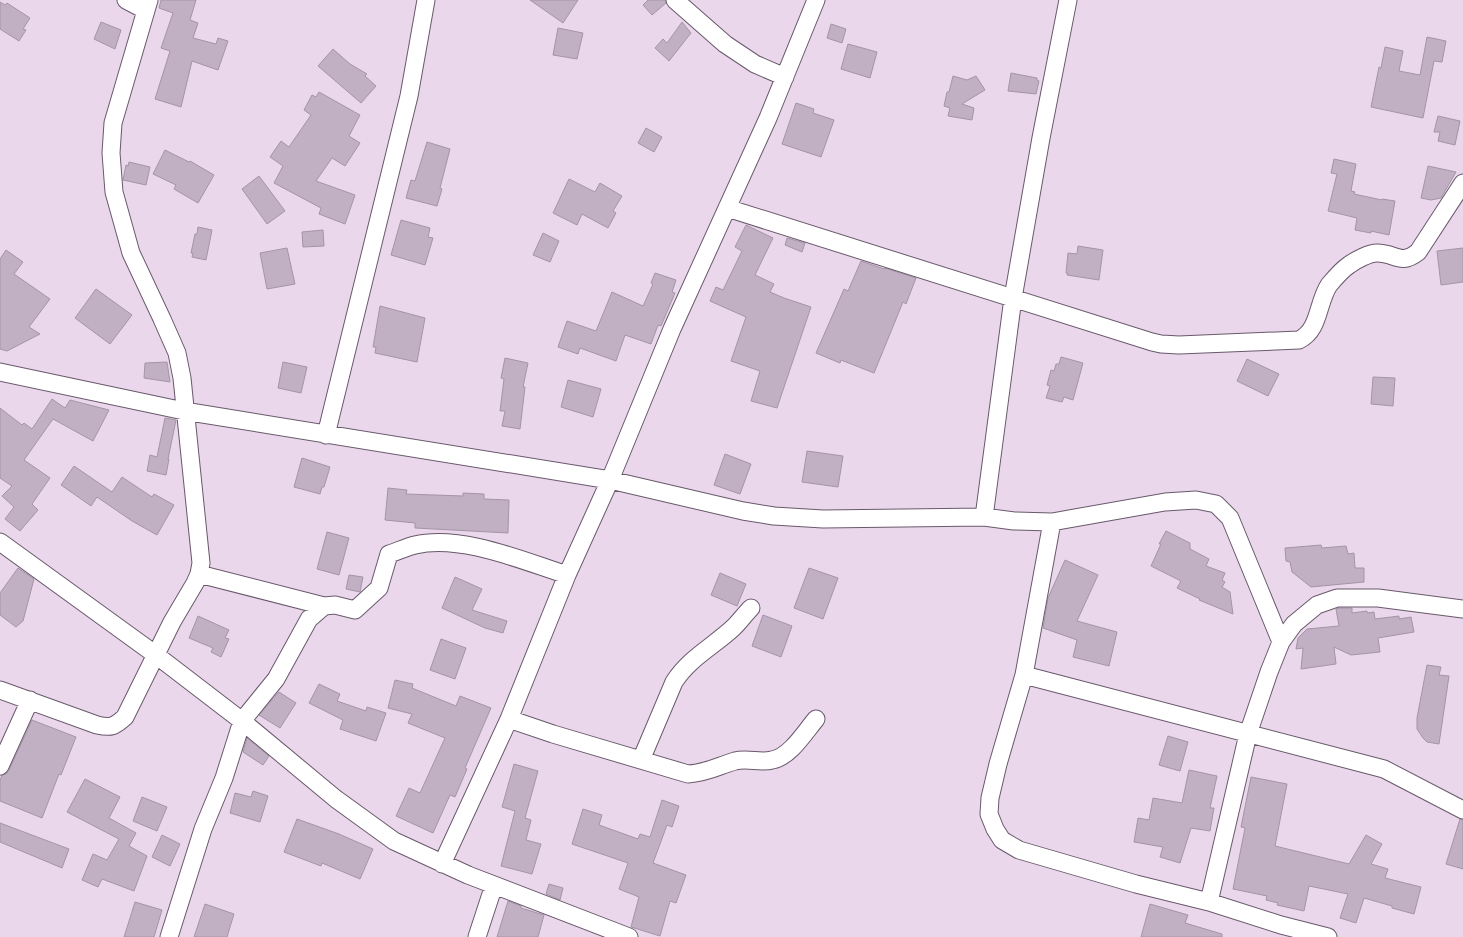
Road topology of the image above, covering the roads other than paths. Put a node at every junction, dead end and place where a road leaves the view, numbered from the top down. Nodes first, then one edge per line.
1 (126, 0) edge
2 (426, 0) edge
3 (675, 0) edge
4 (816, 0) edge
5 (1068, 0) edge
6 (147, 5) edge
7 (785, 77) junction
8 (1463, 183) edge
9 (727, 208) junction
10 (1013, 298) junction
11 (0, 372) edge
12 (184, 411) junction
13 (326, 435) junction
14 (610, 480) junction
15 (984, 517) junction
16 (1052, 522) junction
17 (0, 542) edge
18 (199, 574) junction
19 (567, 576) junction
20 (324, 606) junction
21 (751, 608) dead end
22 (1463, 609) edge
23 (1281, 642) junction
24 (156, 655) junction
25 (1024, 675) junction
26 (0, 690) edge
27 (30, 700) junction
28 (509, 719) junction
29 (816, 719) dead end
30 (242, 721) junction
31 (1248, 734) junction
32 (641, 760) junction
33 (0, 766) edge
34 (1463, 810) edge
35 (442, 864) junction
36 (494, 885) junction
37 (1209, 902) junction
38 (607, 933) edge
39 (169, 937) edge
40 (477, 937) edge
41 (629, 937) edge
42 (1328, 937) edge

1 - 6 street
2 - 13 street
3 - 7 street
4 - 7 street
5 - 10 street
6 - 12 street
7 - 9 street
8 - 10 street
9 - 10 street
9 - 14 street
10 - 15 street
11 - 12 street
12 - 13 street
12 - 18 street
13 - 14 street
14 - 15 street
14 - 19 street
15 - 16 street
16 - 23 street
16 - 25 street
17 - 24 street
18 - 20 street
18 - 24 street
19 - 20 street
19 - 28 street
20 - 30 street
21 - 32 street
22 - 23 street
23 - 31 street
24 - 27 street
24 - 30 street
25 - 31 street
25 - 37 street
26 - 27 street
27 - 33 street
28 - 32 street
28 - 35 street
29 - 32 street
30 - 35 street
30 - 39 street
31 - 34 street
31 - 37 street
35 - 36 street
36 - 38 street
36 - 40 street
37 - 42 street
38 - 41 street

